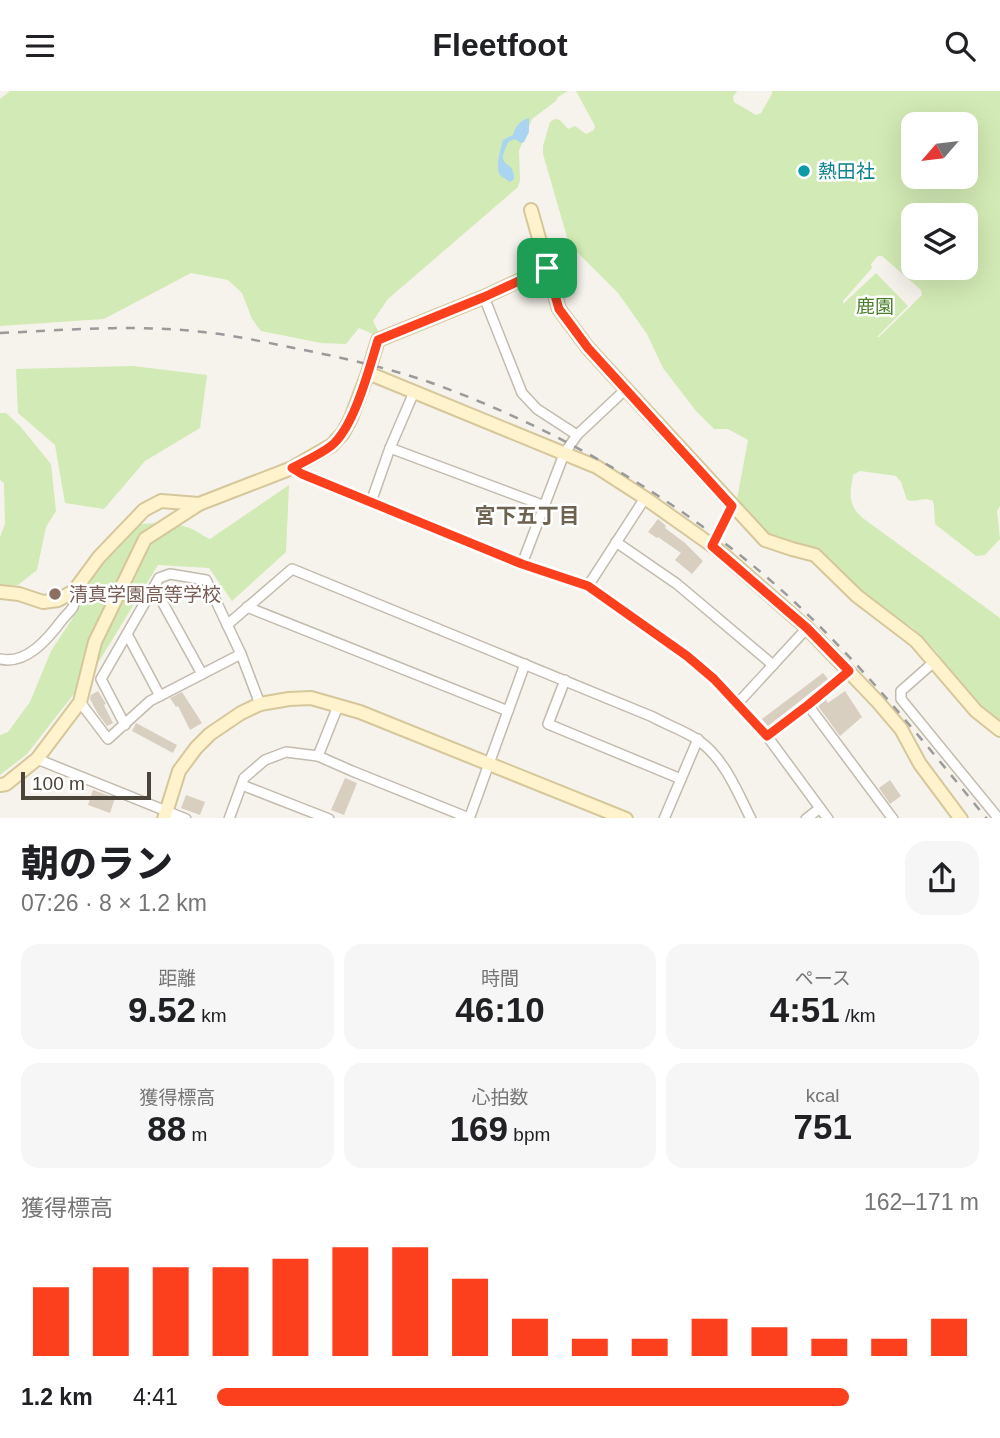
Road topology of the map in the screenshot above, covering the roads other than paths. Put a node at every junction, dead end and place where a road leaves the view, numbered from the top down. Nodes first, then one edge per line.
1 (531, 210) dead end
2 (547, 268) junction
3 (484, 297) junction
4 (368, 373) junction
5 (626, 389) junction
6 (414, 392) junction
7 (577, 435) junction
8 (390, 448) junction
9 (565, 454) junction
10 (292, 468) junction
11 (645, 498) junction
12 (371, 502) junction
13 (199, 505) junction
14 (545, 506) junction
15 (732, 506) junction
16 (616, 542) junction
17 (712, 546) junction
18 (522, 564) junction
19 (588, 586) junction
20 (154, 587) junction
21 (74, 590) junction
22 (0, 593) edge
23 (247, 607) junction
24 (227, 625) junction
25 (807, 628) junction
26 (127, 634) junction
27 (241, 654) junction
28 (0, 659) edge
29 (935, 661) junction
30 (525, 664) junction
31 (773, 665) junction
32 (849, 671) junction
33 (202, 674) junction
34 (565, 680) junction
35 (160, 696) junction
36 (80, 702) junction
37 (737, 703) junction
38 (260, 704) junction
39 (808, 705) junction
40 (338, 706) junction
41 (508, 711) junction
42 (125, 725) junction
43 (1000, 730) edge
44 (767, 736) junction
45 (698, 740) junction
46 (318, 756) junction
47 (37, 759) junction
48 (489, 764) junction
49 (681, 779) junction
50 (0, 785) edge
51 (242, 785) junction
52 (820, 808) junction
53 (165, 815) edge
54 (619, 817) edge
55 (186, 818) edge
56 (229, 818) edge
57 (329, 818) edge
58 (469, 818) edge
59 (664, 818) edge
60 (751, 818) edge
61 (806, 818) edge
62 (828, 818) edge
63 (893, 818) edge
64 (961, 818) edge
65 (999, 818) edge

1 - 2 street
2 - 3 street
2 - 5 street
3 - 4 street
3 - 7 street
4 - 6 street
4 - 10 street
5 - 7 street
5 - 15 street
6 - 8 street
6 - 9 street
7 - 9 street
8 - 12 street
8 - 14 street
9 - 11 street
9 - 14 street
10 - 12 street
10 - 13 street
11 - 16 street
11 - 17 street
12 - 18 street
13 - 21 street
13 - 36 street
14 - 18 street
15 - 17 street
15 - 29 street
16 - 19 street
16 - 31 street
17 - 25 street
18 - 19 street
19 - 37 street
20 - 24 street
20 - 26 street
20 - 33 street
21 - 22 street
21 - 28 street
23 - 24 street
23 - 30 street
23 - 41 street
24 - 27 street
25 - 31 street
25 - 32 street
26 - 35 street
26 - 42 street
27 - 33 street
27 - 38 street
29 - 43 street
29 - 65 street
30 - 34 street
30 - 41 street
31 - 37 street
32 - 39 street
32 - 64 street
33 - 35 street
34 - 45 street
34 - 49 street
35 - 42 street
36 - 42 street
36 - 47 street
37 - 44 street
38 - 40 street
38 - 53 street
39 - 44 street
39 - 63 street
40 - 46 street
40 - 48 street
41 - 48 street
44 - 52 street
45 - 49 street
45 - 60 street
46 - 51 street
46 - 58 street
47 - 50 street
47 - 53 street
48 - 54 street
48 - 58 street
49 - 59 street
51 - 56 street
51 - 57 street
52 - 61 street
52 - 62 street
53 - 55 street

